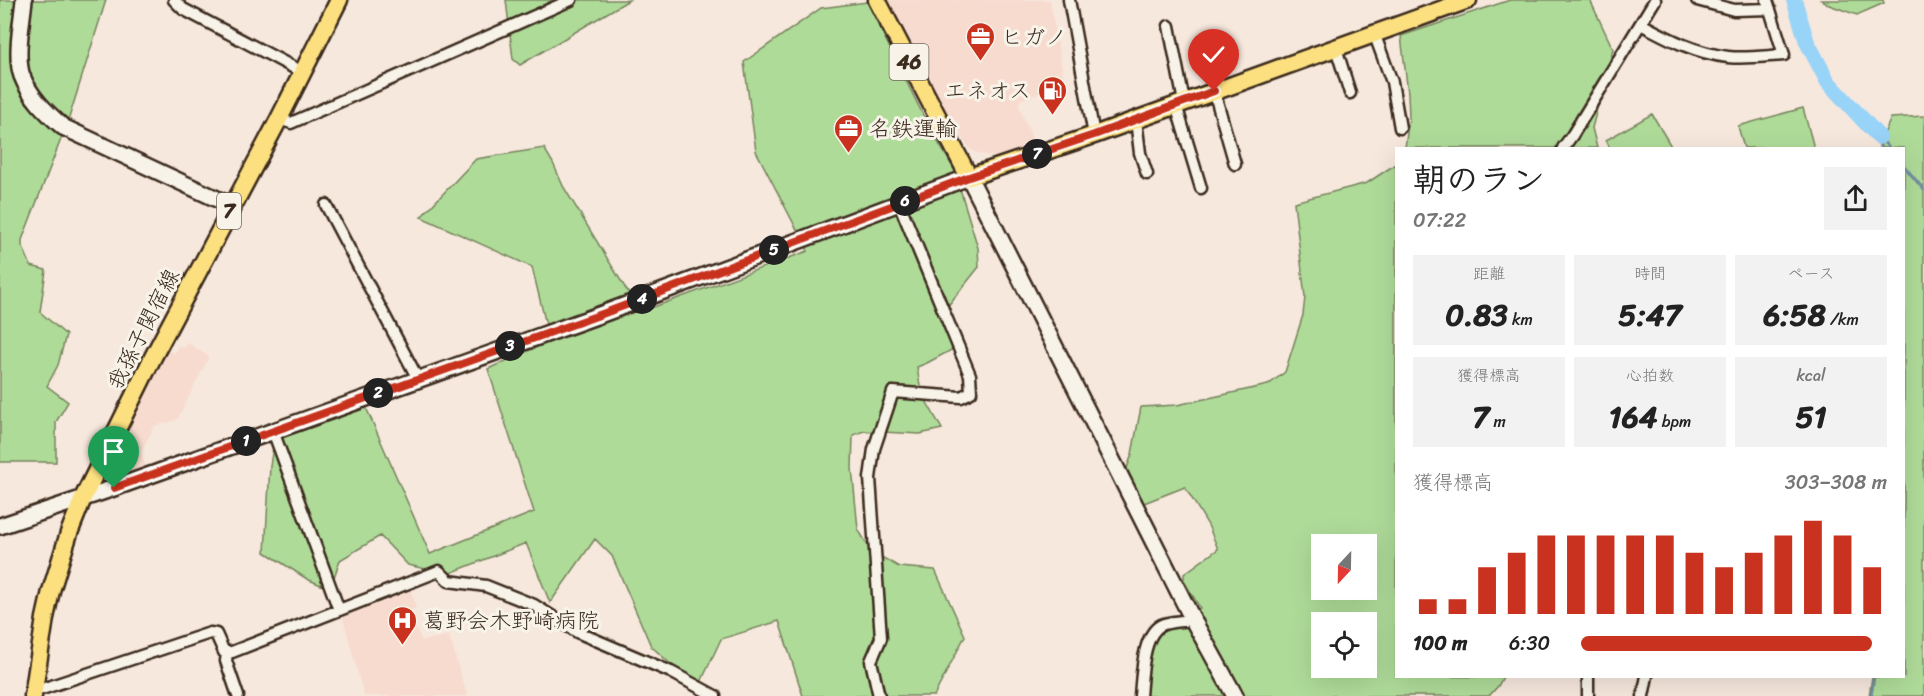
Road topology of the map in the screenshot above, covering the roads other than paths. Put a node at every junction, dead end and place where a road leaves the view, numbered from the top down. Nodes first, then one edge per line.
1 (24, 0) edge
2 (174, 0) edge
3 (339, 0) edge
4 (571, 0) edge
5 (877, 0) edge
6 (1069, 0) edge
7 (1468, 0) edge
8 (1655, 0) edge
9 (1697, 0) edge
10 (1768, 4) edge
11 (1641, 24) junction
12 (1169, 26) dead end
13 (1374, 33) junction
14 (1336, 48) junction
15 (302, 72) junction
16 (1214, 91) junction
17 (1350, 93) dead end
18 (1180, 104) junction
19 (279, 119) junction
20 (1136, 120) junction
21 (1400, 128) dead end
22 (1094, 135) junction
23 (1564, 147) edge
24 (1235, 164) dead end
25 (1147, 174) dead end
26 (969, 177) junction
27 (1201, 188) dead end
28 (899, 203) junction
29 (326, 205) dead end
30 (232, 206) junction
31 (418, 379) junction
32 (273, 431) junction
33 (83, 498) junction
34 (0, 526) edge
35 (339, 610) junction
36 (1193, 620) junction
37 (227, 653) junction
38 (1588, 678) edge
39 (1647, 678) edge
40 (34, 692) edge
41 (238, 696) edge
42 (715, 696) edge
43 (879, 696) edge
44 (1140, 696) edge
45 (1235, 696) edge
46 (1588, 696) edge
47 (1643, 696) edge

1 - 30 street
2 - 15 street
3 - 15 main road, 我孫子関宿線 / 7
4 - 19 street
5 - 26 main road, 46
6 - 22 street
7 - 13 main road
8 - 11 street
9 - 10 street
10 - 11 street
11 - 23 street
12 - 18 street
13 - 14 main road
13 - 21 street
14 - 16 main road
14 - 17 street
15 - 19 main road, 我孫子関宿線 / 7
16 - 18 main road
16 - 24 street
18 - 20 main road
18 - 27 street
19 - 30 main road, 我孫子関宿線 / 7
20 - 22 main road
20 - 25 street
22 - 26 main road
26 - 28 street
26 - 36 street
28 - 31 street
28 - 43 street
29 - 31 street
30 - 33 main road, 我孫子関宿線 / 7
31 - 32 street
32 - 33 street
32 - 35 street
33 - 34 street
33 - 40 main road, 我孫子関宿線 / 7
35 - 37 street
35 - 42 street
36 - 44 street
36 - 45 street
37 - 40 street
37 - 41 street
38 - 46 street
39 - 47 street

